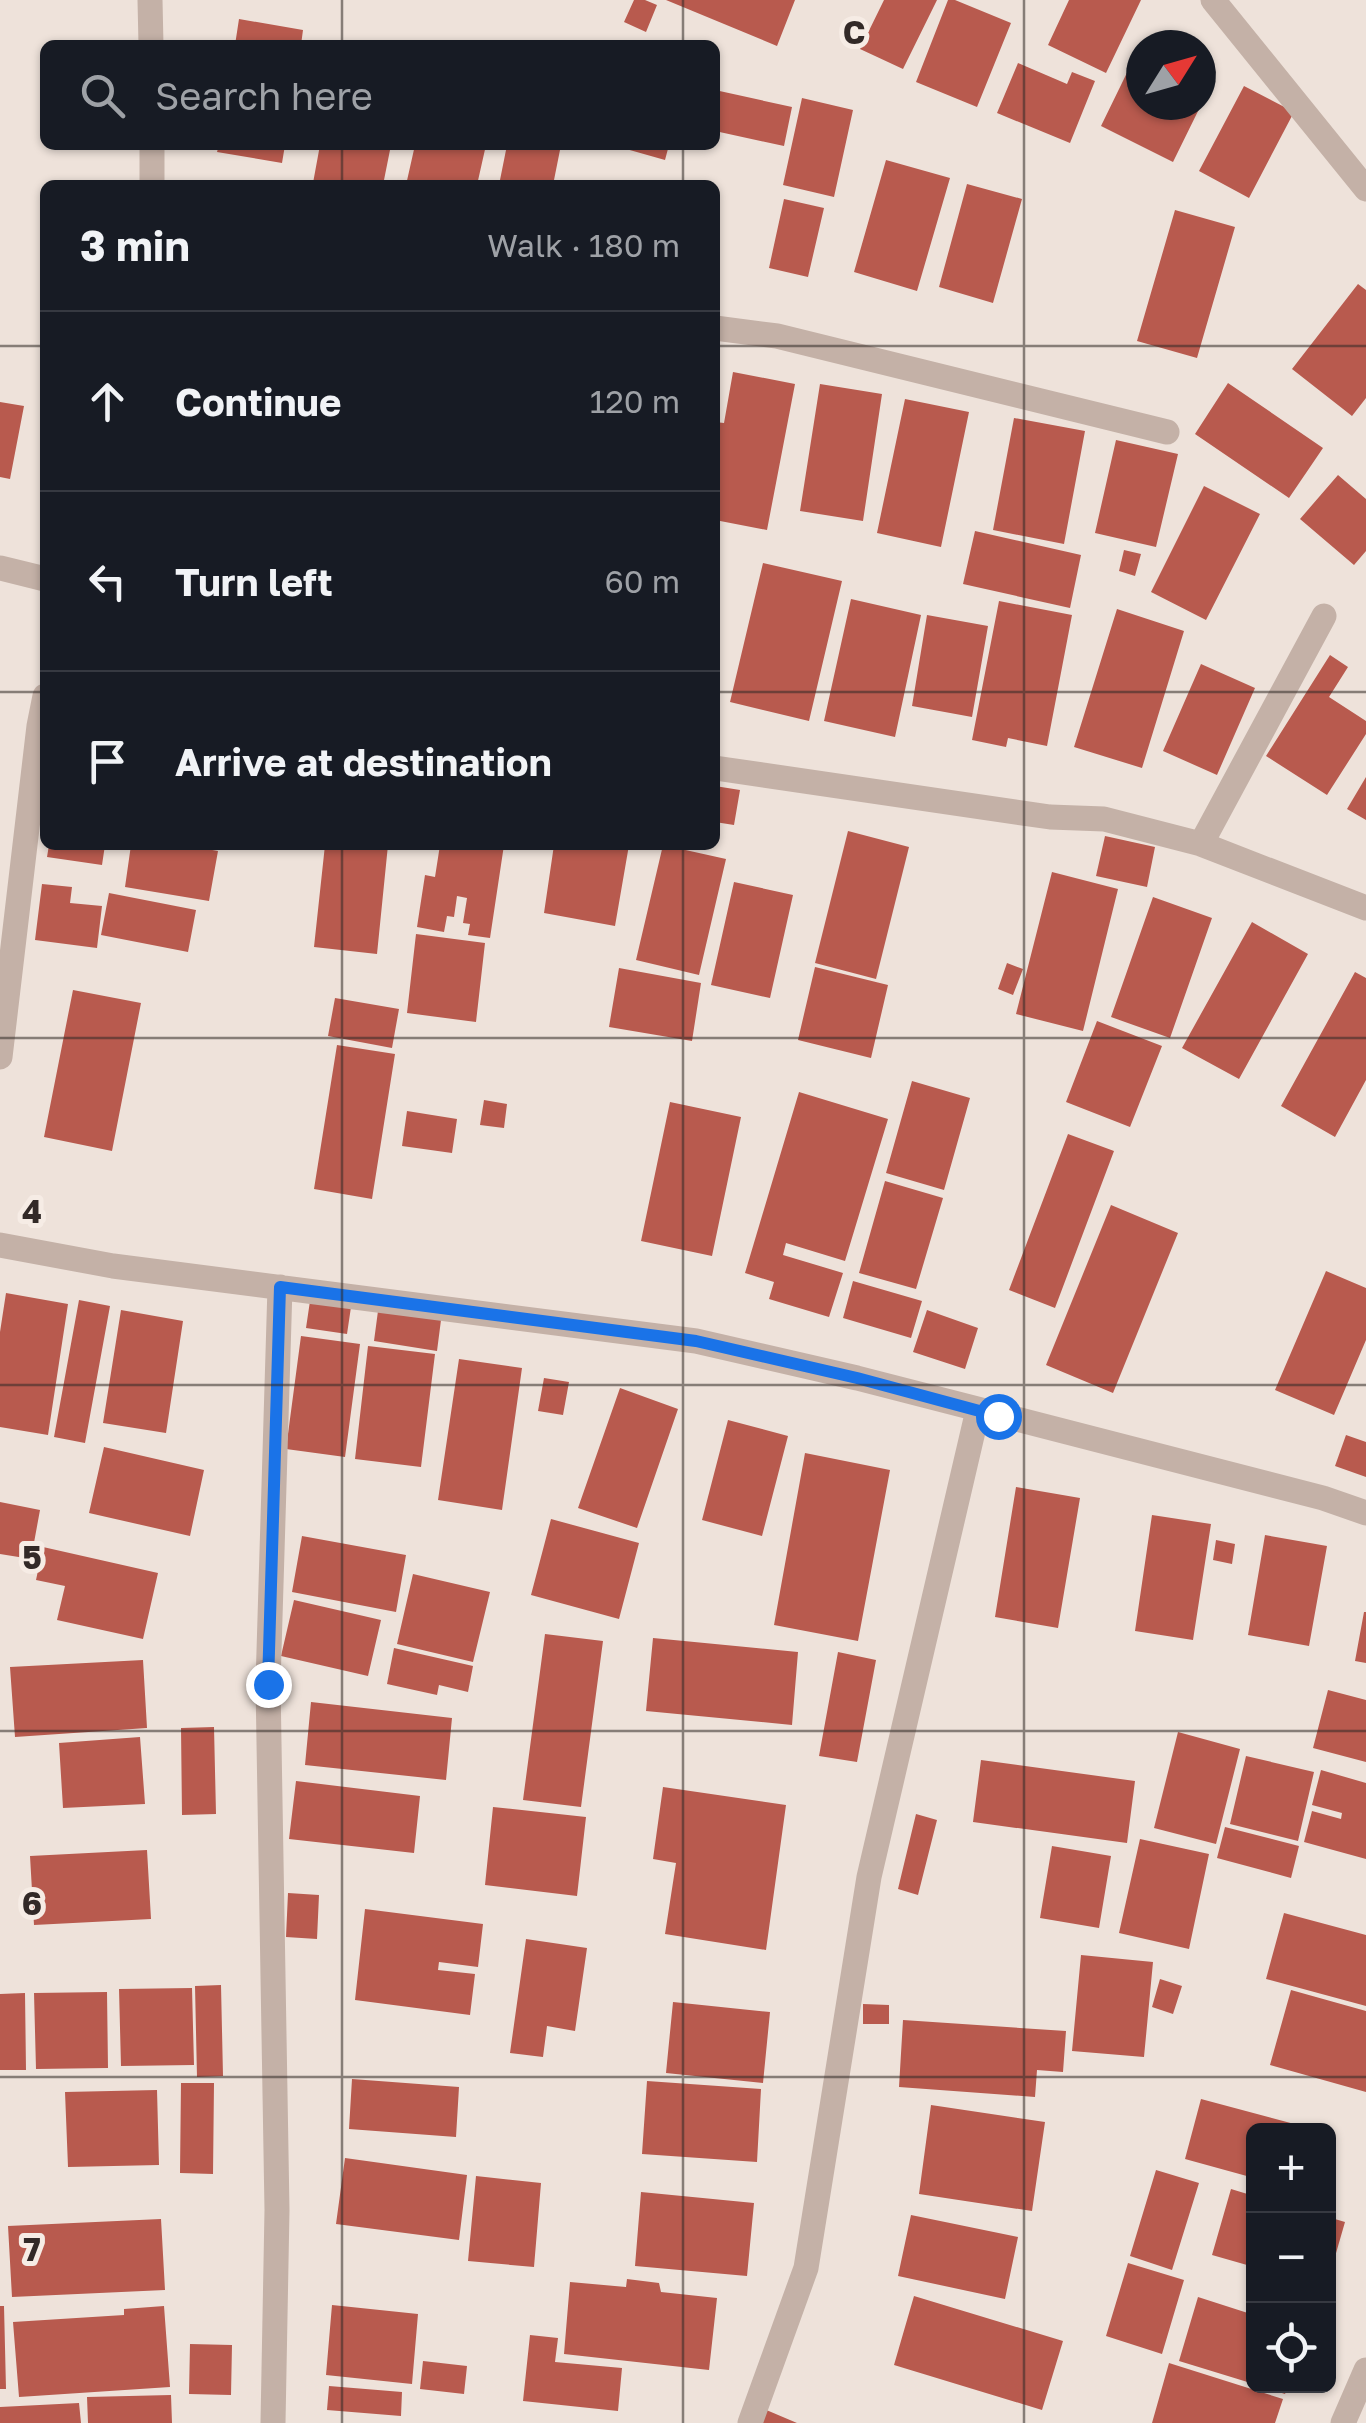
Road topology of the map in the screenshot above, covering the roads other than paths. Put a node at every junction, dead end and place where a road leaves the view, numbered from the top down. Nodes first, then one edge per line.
1 (150, 0) edge
2 (1213, 0) edge
3 (151, 40) edge
4 (152, 150) edge
5 (152, 180) edge
6 (1366, 189) edge
7 (720, 329) edge
8 (1167, 432) dead end
9 (0, 568) edge
10 (40, 577) edge
11 (1324, 616) dead end
12 (40, 730) edge
13 (720, 769) edge
14 (1201, 844) junction
15 (1366, 908) edge
16 (0, 1057) edge
17 (0, 1245) edge
18 (280, 1287) junction
19 (978, 1410) junction
20 (1366, 1513) edge
21 (1366, 2370) edge
22 (272, 2423) edge
23 (750, 2423) edge
24 (1343, 2423) edge

1 - 3 street
2 - 6 street
4 - 5 street
7 - 8 street
9 - 10 street
11 - 14 street
12 - 16 street
13 - 14 street
14 - 15 street
17 - 18 street
18 - 19 street
18 - 22 street
19 - 20 street
19 - 23 street
21 - 24 street

